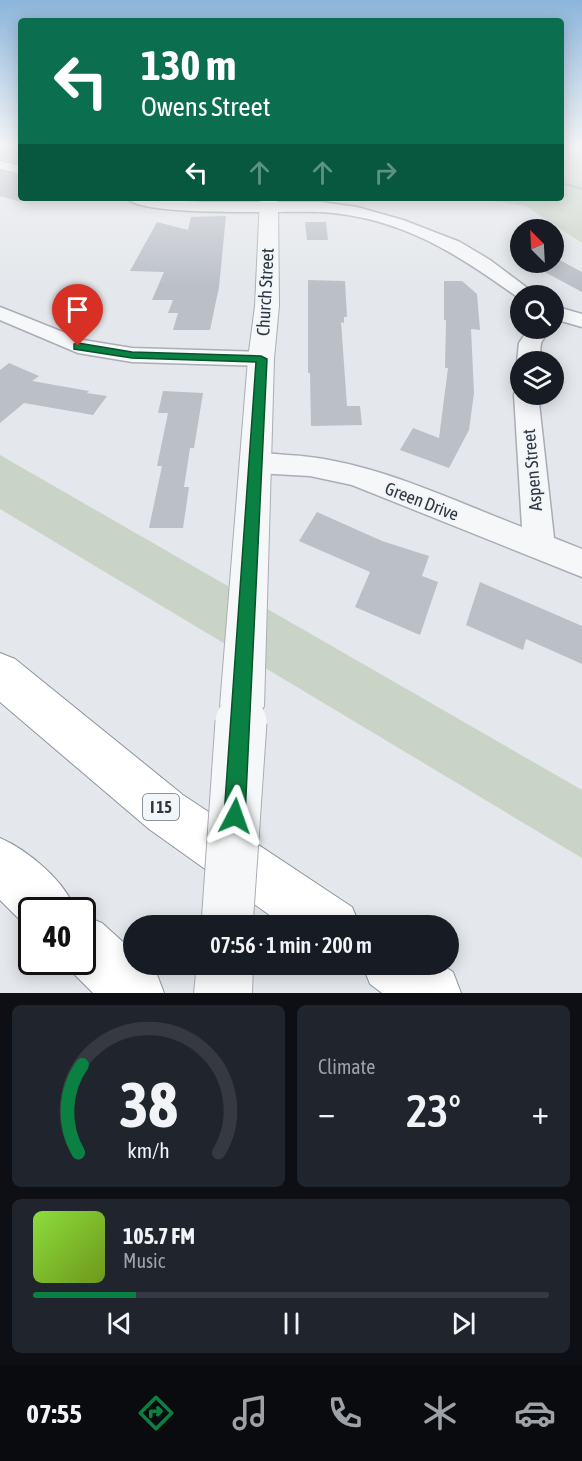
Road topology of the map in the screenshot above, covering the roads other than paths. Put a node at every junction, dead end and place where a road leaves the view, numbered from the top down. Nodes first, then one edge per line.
1 (148, 201) edge
2 (269, 202) edge
3 (513, 285) edge
4 (0, 313) edge
5 (564, 315) edge
6 (582, 321) edge
7 (261, 359) junction
8 (527, 405) edge
9 (256, 463) junction
10 (539, 546) junction
11 (582, 563) edge
12 (0, 674) edge
13 (0, 864) edge
14 (34, 897) edge
15 (228, 915) edge
16 (317, 915) edge
17 (96, 956) edge
18 (224, 975) edge
19 (406, 975) edge
20 (135, 993) edge
21 (223, 993) edge
22 (432, 993) edge

1 - 2 street
2 - 3 street
2 - 7 street, Church Street
4 - 7 street
5 - 6 street
7 - 9 street, Church Street
8 - 10 street, Aspen Street
9 - 10 street, Green Drive
9 - 15 street, Church Street, bridge
10 - 11 street, Green Drive
12 - 16 highway, I 15
13 - 14 highway
17 - 20 highway
18 - 21 street
19 - 22 highway

